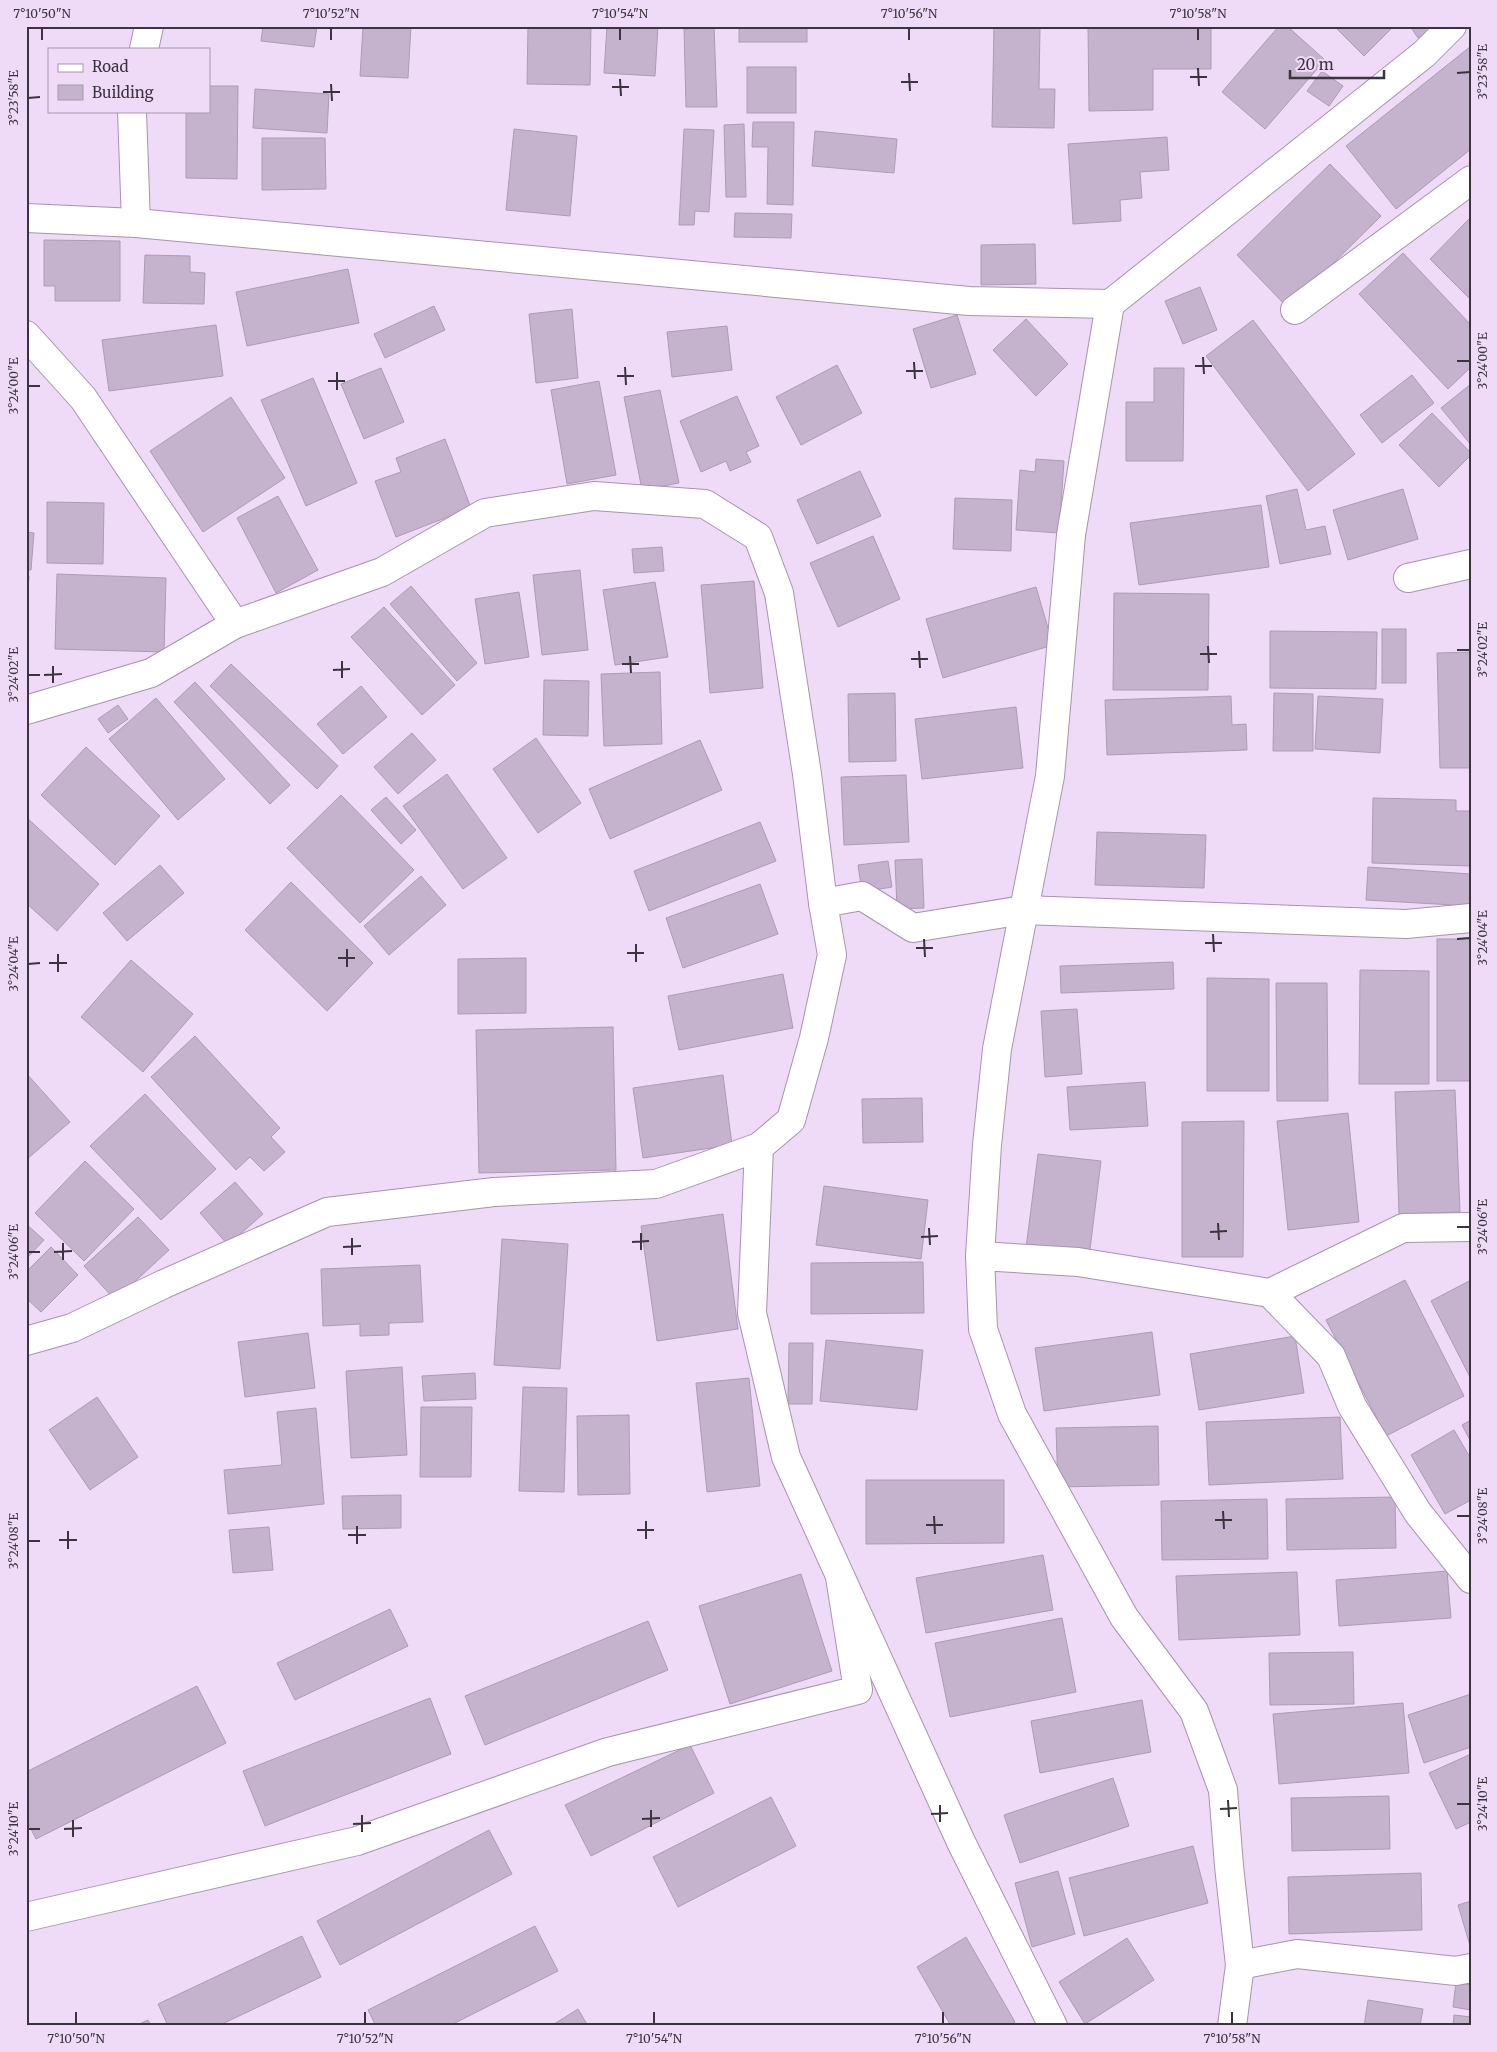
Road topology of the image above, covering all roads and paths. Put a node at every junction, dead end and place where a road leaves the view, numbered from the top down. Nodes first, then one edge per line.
1 (149, 26) edge
2 (1452, 26) edge
3 (144, 48) edge
4 (132, 112) edge
5 (1471, 180) edge
6 (26, 218) edge
7 (136, 223) junction
8 (1110, 304) junction
9 (1295, 310) dead end
10 (26, 335) edge
11 (1471, 564) edge
12 (1408, 578) dead end
13 (235, 624) junction
14 (26, 710) edge
15 (823, 903) junction
16 (1023, 910) junction
17 (1471, 918) edge
18 (759, 1147) junction
19 (1471, 1227) edge
20 (980, 1256) junction
21 (1270, 1293) junction
22 (26, 1341) edge
23 (840, 1577) junction
24 (1471, 1579) edge
25 (26, 1917) edge
26 (1240, 1965) junction
27 (1471, 1968) edge
28 (1053, 2026) edge
29 (1232, 2026) edge

1 - 3 street
2 - 8 street
4 - 7 street
5 - 9 street
6 - 7 street
7 - 8 street
8 - 16 street
10 - 13 street
11 - 12 street
13 - 14 street
13 - 15 street
15 - 16 street
15 - 18 street
16 - 17 street
16 - 20 street
18 - 22 street
18 - 23 street
19 - 21 street
20 - 21 street
20 - 26 street
21 - 24 street
23 - 25 street
23 - 28 street
26 - 27 street
26 - 29 street

